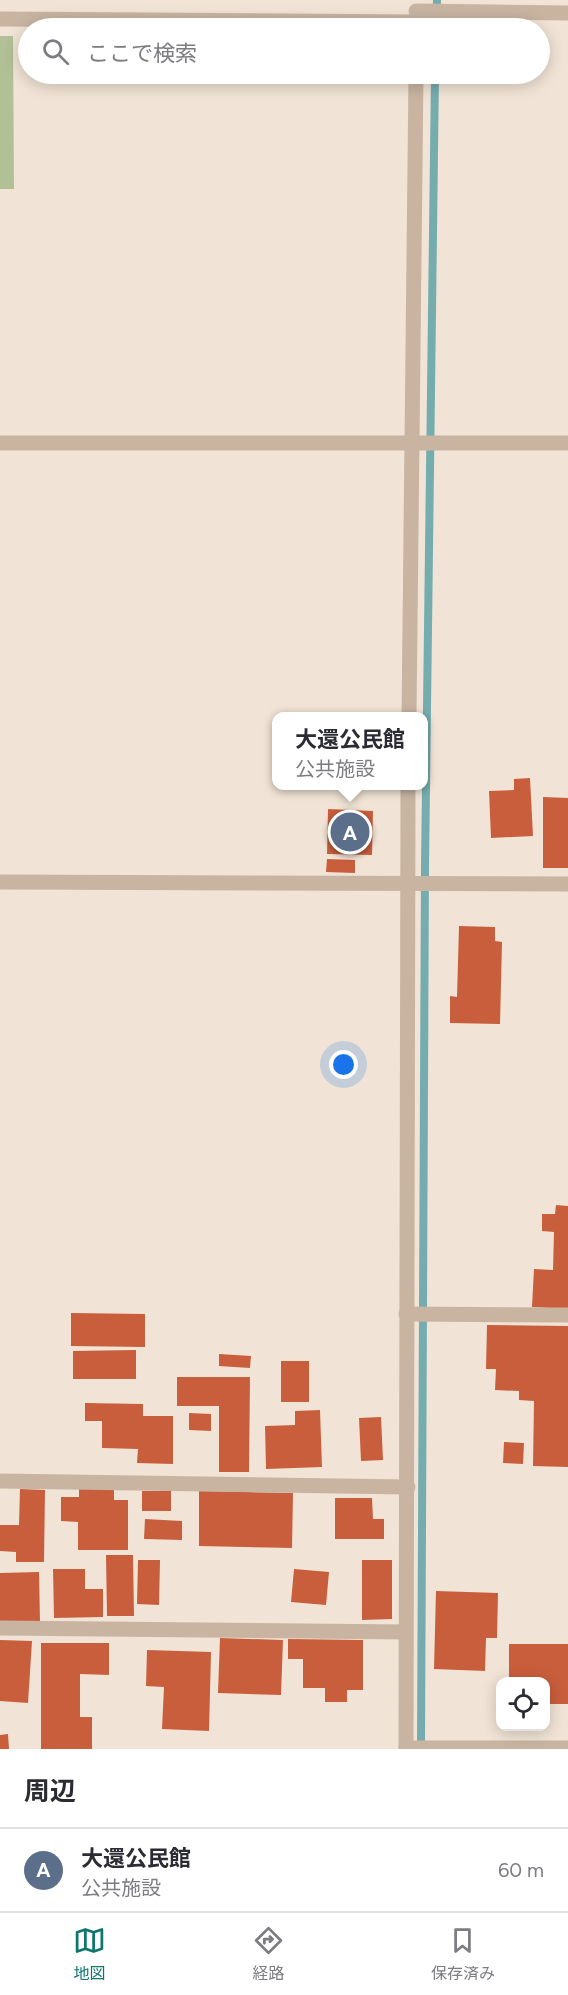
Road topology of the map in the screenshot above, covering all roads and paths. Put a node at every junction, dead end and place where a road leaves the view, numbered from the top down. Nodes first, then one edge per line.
1 (568, 13) edge
2 (417, 15) edge
3 (104, 18) edge
4 (0, 19) edge
5 (18, 19) edge
6 (416, 84) edge
7 (416, 442) junction
8 (0, 443) edge
9 (568, 443) edge
10 (409, 712) edge
11 (408, 790) edge
12 (0, 882) edge
13 (410, 883) junction
14 (568, 884) edge
15 (410, 1314) junction
16 (568, 1315) edge
17 (0, 1482) edge
18 (408, 1487) junction
19 (0, 1628) edge
20 (406, 1632) junction
21 (413, 1748) edge
22 (434, 1748) edge
23 (568, 1748) edge
24 (406, 1749) edge

1 - 2 street
2 - 3 street
4 - 5 street
6 - 7 street
7 - 8 street
7 - 9 street
7 - 10 street
11 - 13 street
12 - 13 street
13 - 14 street
13 - 15 street
15 - 16 street
15 - 18 street
17 - 18 street
18 - 20 street
19 - 20 street
20 - 24 street
21 - 22 street
21 - 24 street
22 - 23 street

